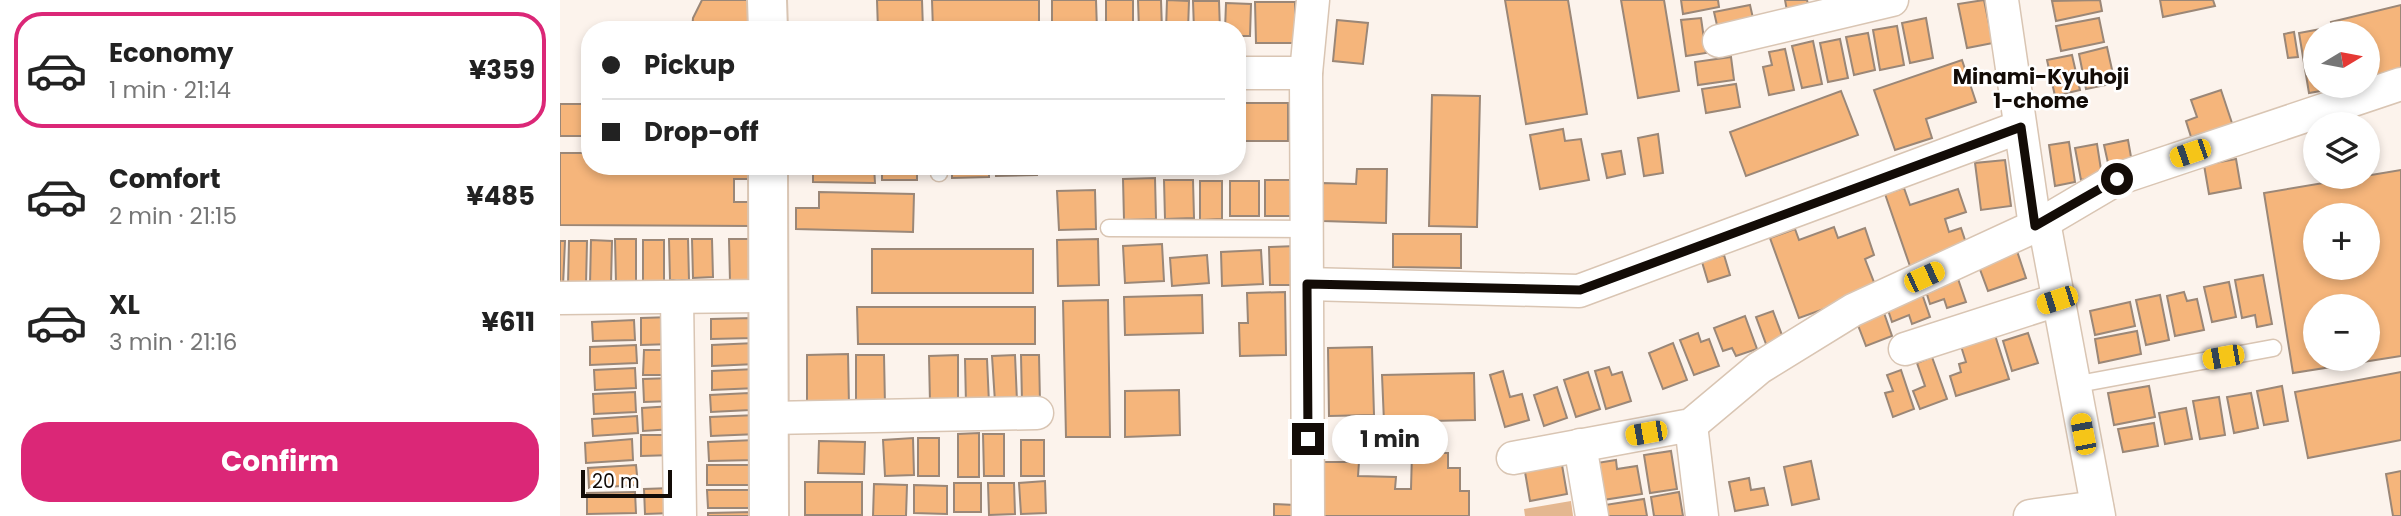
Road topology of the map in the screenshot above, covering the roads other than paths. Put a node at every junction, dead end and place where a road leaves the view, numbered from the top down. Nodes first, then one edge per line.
1 (767, 0) edge
2 (1313, 0) edge
3 (1892, 0) edge
4 (2002, 0) edge
5 (1778, 13) edge
6 (768, 21) edge
7 (1719, 41) dead end
8 (1246, 73) edge
9 (1306, 73) junction
10 (2401, 84) edge
11 (2021, 127) junction
12 (768, 175) edge
13 (2039, 224) junction
14 (1109, 228) dead end
15 (1307, 229) junction
16 (1307, 284) junction
17 (769, 296) junction
18 (677, 297) junction
19 (560, 298) edge
20 (2057, 300) junction
21 (2273, 348) dead end
22 (1905, 349) dead end
23 (2073, 385) junction
24 (1037, 413) dead end
25 (768, 418) junction
26 (1691, 425) junction
27 (1580, 445) junction
28 (1513, 458) dead end
29 (2098, 512) edge
30 (680, 516) edge
31 (769, 516) edge
32 (1308, 516) edge
33 (1592, 516) edge
34 (1702, 516) edge
35 (2030, 516) edge

1 - 6 street
2 - 9 street
3 - 5 street
4 - 11 street
5 - 7 street
8 - 9 street
9 - 15 street
10 - 13 street
11 - 13 street
11 - 16 street
12 - 17 street
13 - 20 street
13 - 26 street
14 - 15 lane
15 - 16 street
16 - 32 street
17 - 18 street
17 - 25 street
18 - 19 street
18 - 30 street
20 - 22 street
20 - 23 street
21 - 23 lane
23 - 29 street
24 - 25 street
25 - 31 street
26 - 27 street
26 - 34 street
27 - 28 street
27 - 33 street
29 - 35 street

